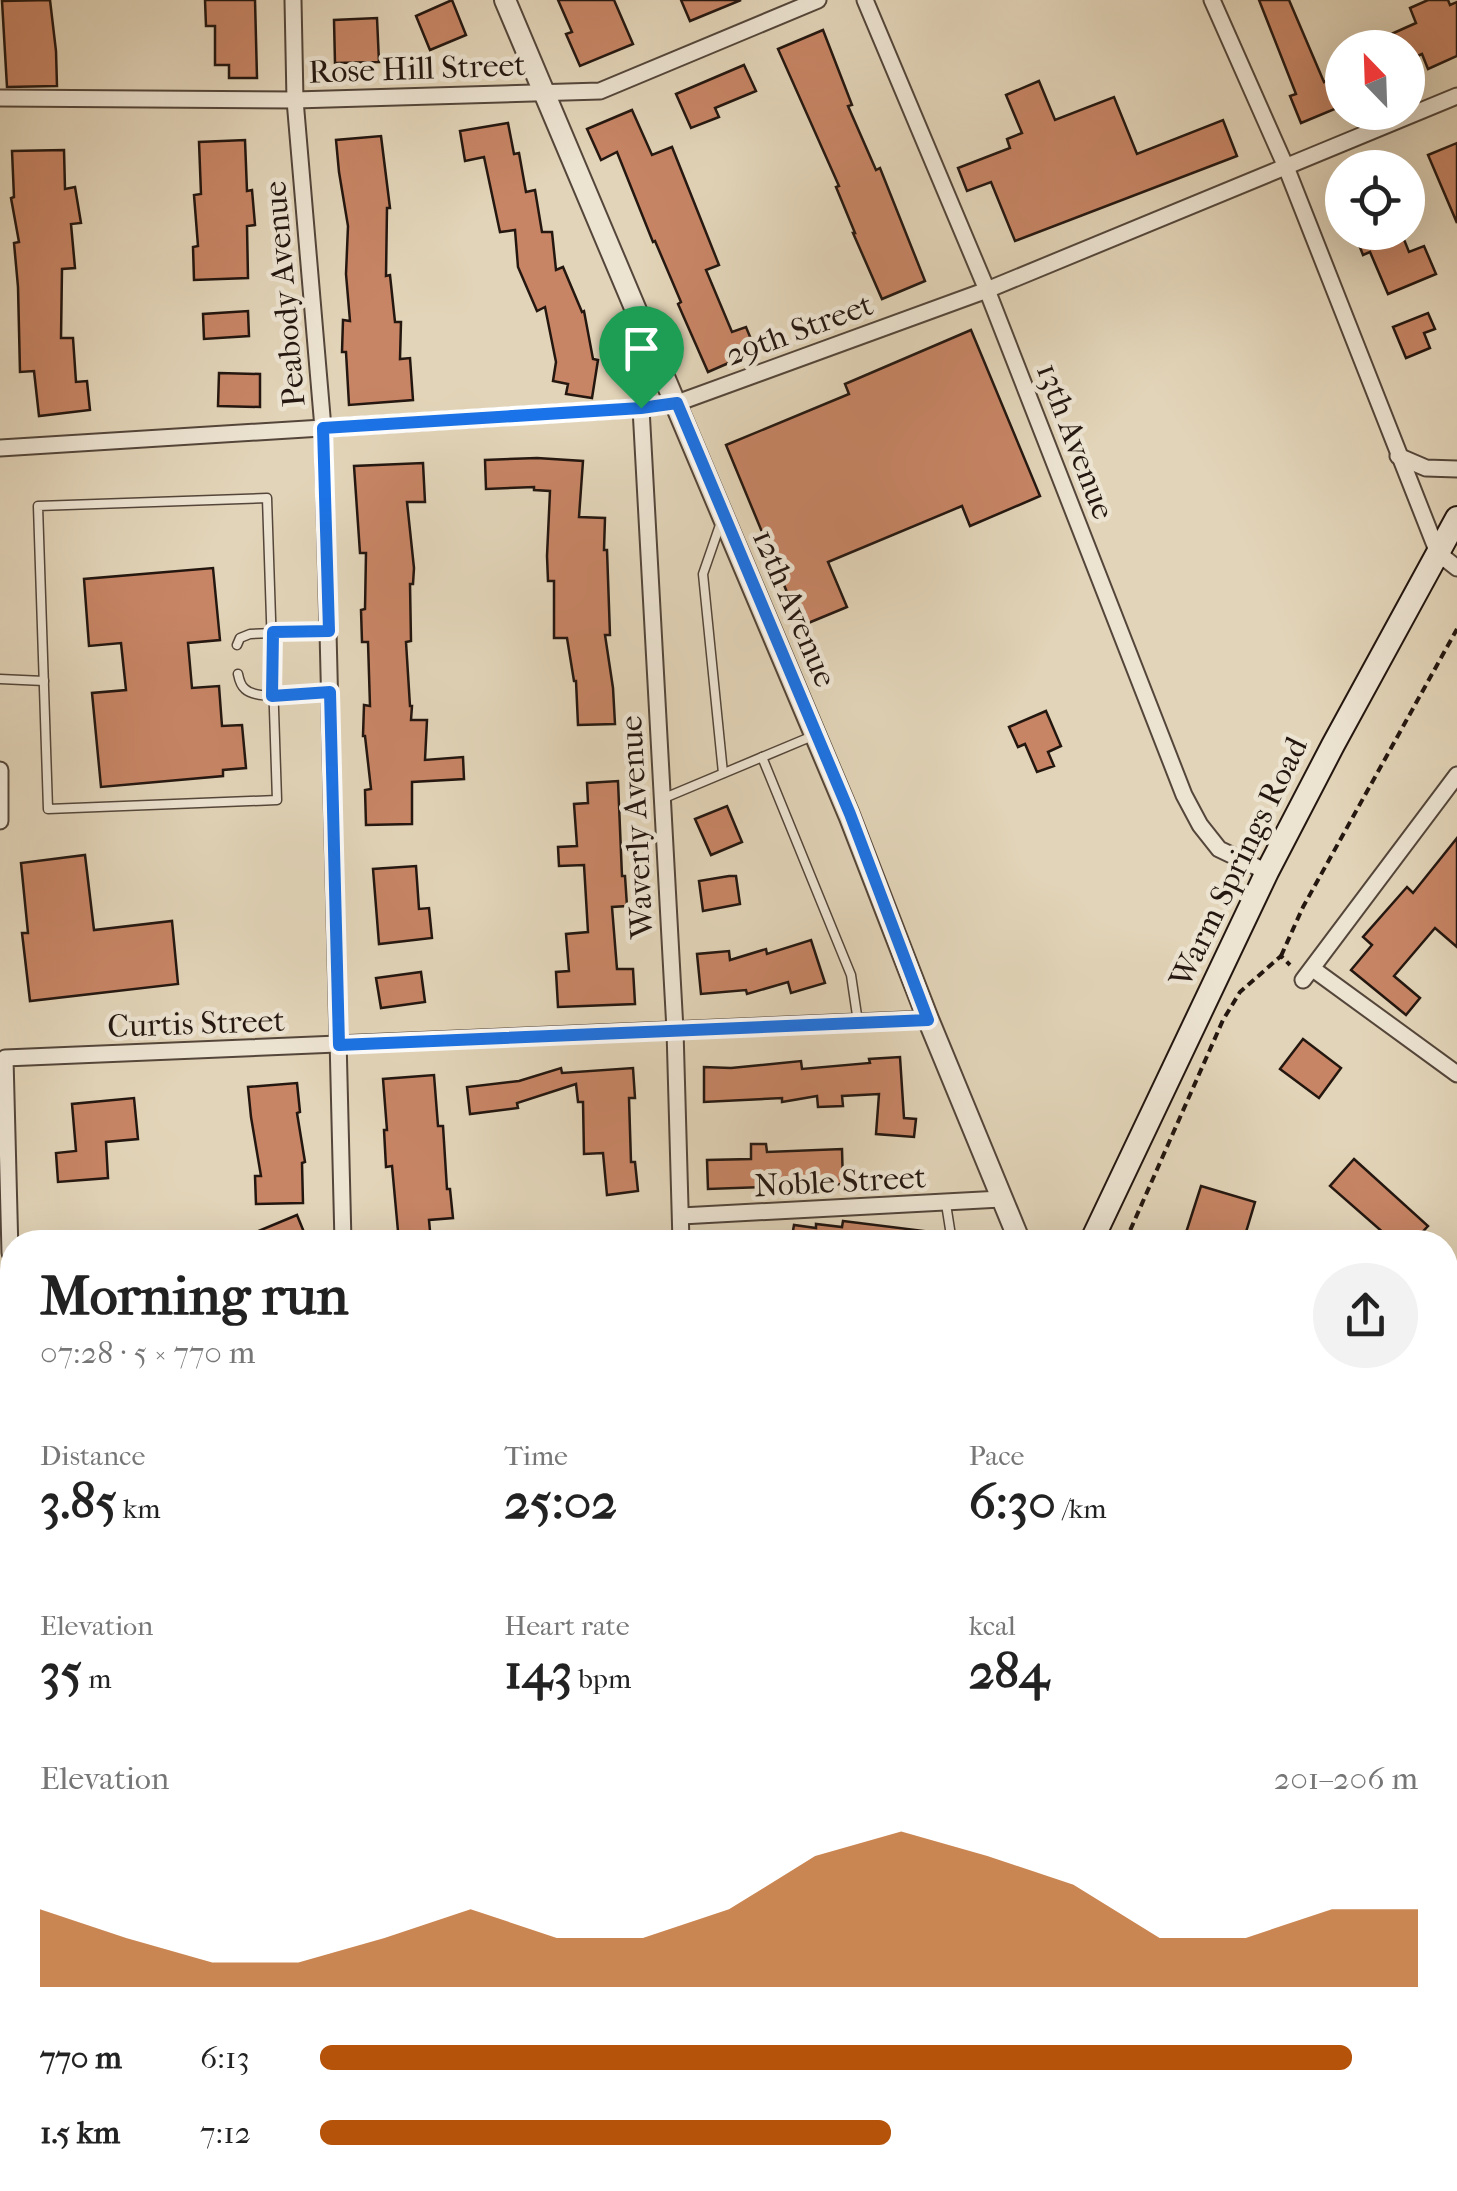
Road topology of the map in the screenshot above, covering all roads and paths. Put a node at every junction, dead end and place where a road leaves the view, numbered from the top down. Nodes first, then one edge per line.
1 (294, 0) edge
2 (506, 0) edge
3 (818, 0) edge
4 (865, 0) edge
5 (1212, 0) edge
6 (544, 92) junction
7 (1457, 96) edge
8 (0, 98) edge
9 (295, 100) junction
10 (1286, 167) junction
11 (988, 290) junction
12 (677, 403) junction
13 (641, 408) junction
14 (323, 428) junction
15 (0, 448) edge
16 (1398, 456) junction
17 (1457, 468) edge
18 (724, 516) junction
19 (1457, 518) edge
20 (1438, 553) junction
21 (1457, 568) edge
22 (1457, 629) edge
23 (329, 631) junction
24 (273, 632) junction
25 (237, 645) dead end
26 (238, 674) dead end
27 (0, 680) edge
28 (44, 681) junction
29 (330, 692) junction
30 (272, 696) junction
31 (816, 734) junction
32 (762, 756) junction
33 (0, 770) edge
34 (723, 773) junction
35 (1457, 775) edge
36 (662, 799) junction
37 (1, 820) edge
38 (1266, 872) junction
39 (1281, 956) junction
40 (1308, 974) junction
41 (928, 1020) junction
42 (858, 1022) junction
43 (675, 1030) junction
44 (339, 1045) junction
45 (1457, 1074) edge
46 (1001, 1200) junction
47 (946, 1204) junction
48 (681, 1216) junction
49 (7, 1230) edge
50 (343, 1230) edge
51 (681, 1230) edge
52 (950, 1230) edge
53 (1015, 1230) edge
54 (1097, 1230) edge
55 (1129, 1230) edge

1 - 9 street, Peabody Avenue
2 - 6 street, 12th Avenue
3 - 6 street, Rose Hill Street
4 - 11 street, 13th Avenue
5 - 10 street
6 - 9 street, Rose Hill Street
6 - 12 street, 12th Avenue
7 - 10 street, 29th Street
8 - 9 street, Rose Hill Street
9 - 14 street, Peabody Avenue
10 - 11 street, 29th Street
10 - 16 street
11 - 12 street, 29th Street
11 - 38 street, 13th Avenue
12 - 13 street, 29th Street
12 - 18 street, 12th Avenue
13 - 14 street, 29th Street
13 - 36 street, Waverly Avenue
14 - 15 street, 29th Street
14 - 23 street, Peabody Avenue
16 - 17 street
16 - 20 street
18 - 31 street, 12th Avenue
18 - 34 lane
19 - 20 main road, Warm Springs Road
20 - 21 street
20 - 38 main road, Warm Springs Road
22 - 39 path
23 - 24 lane
23 - 29 street, Peabody Avenue
24 - 25 lane
24 - 28 lane
24 - 30 lane
26 - 30 lane
27 - 28 lane
28 - 30 lane
29 - 30 lane
29 - 44 street, Peabody Avenue
31 - 32 lane
31 - 41 street, 12th Avenue
32 - 34 lane
32 - 42 lane
33 - 37 street
34 - 36 lane
35 - 40 street
36 - 43 street, Waverly Avenue
38 - 54 main road, Warm Springs Road
39 - 40 path
39 - 55 path
40 - 45 street
41 - 42 street, Curtis Street
41 - 46 street, 12th Avenue
42 - 43 street, Curtis Street
43 - 44 street, Curtis Street
43 - 48 street, Waverly Avenue
44 - 49 street, Curtis Street
44 - 50 street, Peabody Avenue
46 - 47 street, Noble Street
46 - 53 street, 12th Avenue
47 - 48 street, Noble Street
47 - 52 lane
48 - 51 street, Waverly Avenue

